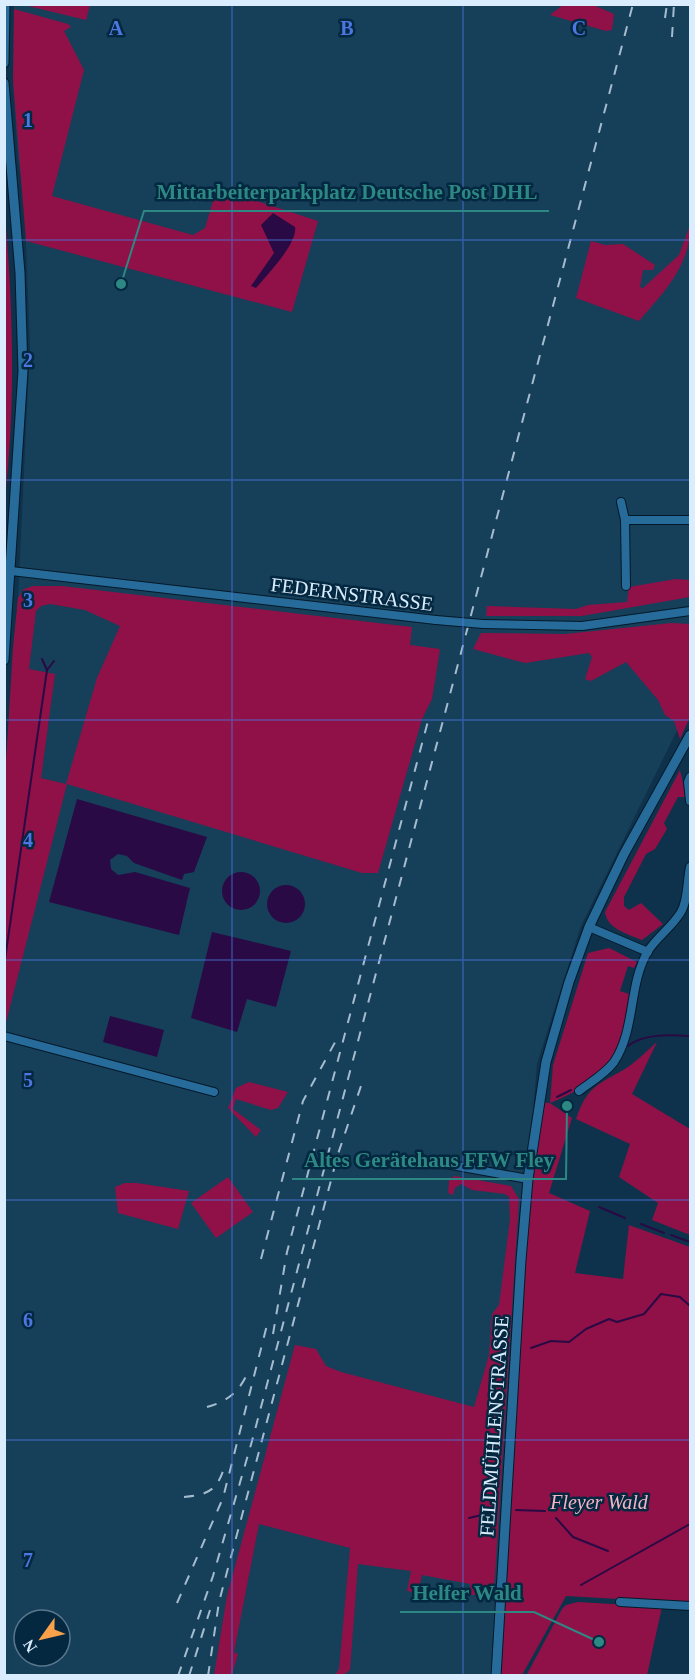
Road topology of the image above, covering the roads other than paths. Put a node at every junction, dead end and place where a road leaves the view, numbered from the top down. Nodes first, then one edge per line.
1 (5, 4) edge
2 (4, 63) edge
3 (4, 83) edge
4 (621, 502) dead end
5 (625, 520) junction
6 (690, 520) edge
7 (10, 571) junction
8 (626, 586) dead end
9 (690, 611) edge
10 (4, 660) edge
11 (690, 735) edge
12 (689, 779) edge
13 (690, 801) edge
14 (690, 867) edge
15 (687, 907) edge
16 (589, 927) junction
17 (648, 951) junction
18 (4, 1036) edge
19 (579, 1091) dead end
20 (214, 1092) dead end
21 (446, 1164) dead end
22 (528, 1179) junction
23 (620, 1602) dead end
24 (690, 1606) edge
25 (496, 1676) edge

1 - 2 street
3 - 7 street
4 - 5 street
5 - 6 street
5 - 8 street
7 - 9 street, FEDERNSTRASSE, bridge
7 - 10 street
11 - 16 street, FELDMÜHLENSTRASSE
12 - 13 street
14 - 15 street
15 - 17 street
16 - 17 street
16 - 22 street, FELDMÜHLENSTRASSE
17 - 19 street
18 - 20 street
21 - 22 street
22 - 25 street, FELDMÜHLENSTRASSE
23 - 24 street

